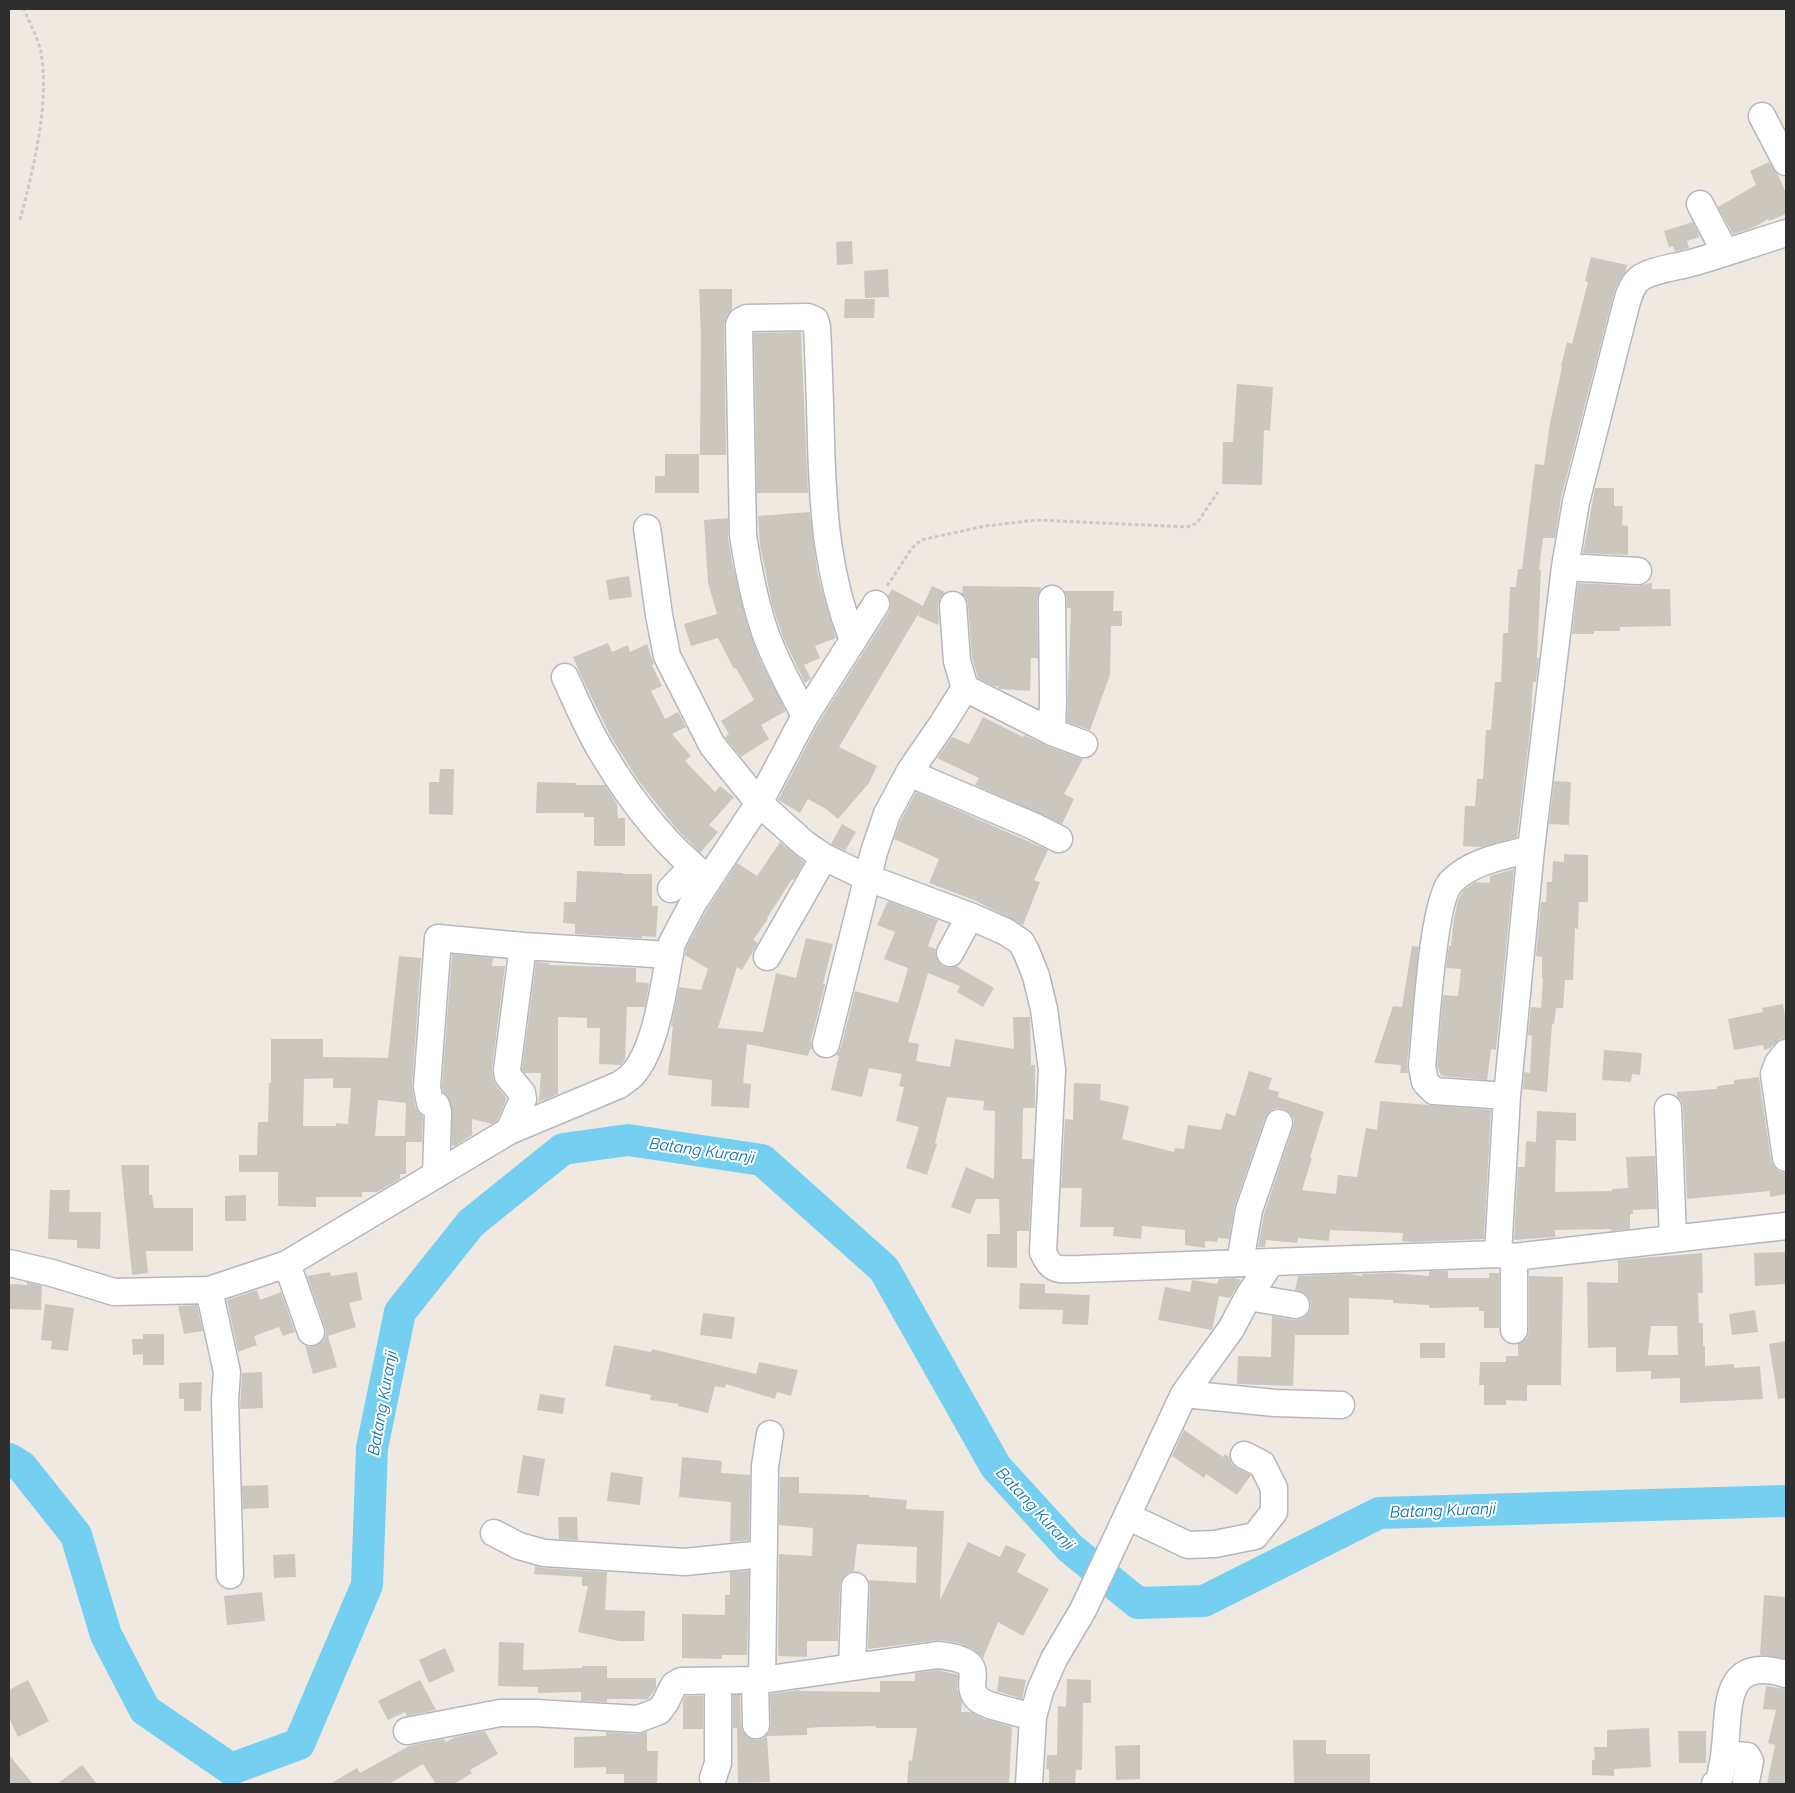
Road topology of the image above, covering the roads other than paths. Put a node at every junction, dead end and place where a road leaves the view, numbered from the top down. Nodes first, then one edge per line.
1 (1762, 116) dead end
2 (1786, 162) edge
3 (1700, 204) dead end
4 (1786, 233) edge
5 (1725, 252) junction
6 (647, 528) dead end
7 (1565, 567) junction
8 (1638, 571) dead end
9 (1052, 599) dead end
10 (876, 604) road end
11 (953, 605) dead end
12 (853, 640) junction
13 (565, 678) dead end
14 (965, 688) junction
15 (805, 716) junction
16 (1052, 732) junction
17 (1084, 744) dead end
18 (910, 771) junction
19 (759, 803) junction
20 (1059, 839) dead end
21 (1531, 849) junction
22 (824, 857) junction
23 (701, 873) junction
24 (868, 878) junction
25 (671, 888) dead end
26 (970, 916) junction
27 (523, 946) junction
28 (950, 953) dead end
29 (670, 955) junction
30 (767, 957) dead end
31 (826, 1044) dead end
32 (1786, 1053) edge
33 (1507, 1096) junction
34 (1668, 1108) dead end
35 (1279, 1123) dead end
36 (508, 1131) junction
37 (1786, 1158) edge
38 (436, 1175) junction
39 (1786, 1226) edge
40 (1673, 1238) junction
41 (1506, 1255) junction
42 (1240, 1262) junction
43 (1271, 1262) junction
44 (9, 1263) edge
45 (287, 1264) junction
46 (209, 1290) junction
47 (1248, 1297) junction
48 (1296, 1305) dead end
49 (1514, 1330) dead end
50 (311, 1332) dead end
51 (1184, 1394) junction
52 (1340, 1405) dead end
53 (770, 1434) dead end
54 (1244, 1455) dead end
55 (1127, 1516) junction
56 (494, 1533) dead end
57 (763, 1554) junction
58 (230, 1575) dead end
59 (855, 1586) dead end
60 (852, 1667) junction
61 (1786, 1674) edge
62 (718, 1681) junction
63 (759, 1681) junction
64 (1034, 1717) junction
65 (756, 1725) dead end
66 (407, 1731) dead end
67 (1725, 1754) junction
68 (713, 1778) dead end
69 (1746, 1781) dead end
70 (1029, 1784) edge
71 (1715, 1784) edge

1 - 2 street
3 - 5 street
4 - 5 street
5 - 7 street
6 - 19 street
7 - 8 street
7 - 21 street
9 - 16 street
10 - 12 street
11 - 14 street
12 - 15 street
12 - 15 street
13 - 23 street
14 - 16 street
14 - 18 street
15 - 19 street
16 - 17 street
18 - 20 street
18 - 24 street
19 - 22 street
19 - 23 street
21 - 33 street
21 - 33 street
22 - 24 street
22 - 30 street
23 - 25 street
23 - 29 street
24 - 26 street
24 - 31 street
26 - 28 street
26 - 42 street
27 - 29 street
27 - 36 street
27 - 38 street
29 - 36 street
32 - 37 street
33 - 41 street
34 - 40 street
35 - 42 street
36 - 38 street
38 - 45 street
39 - 40 street
40 - 41 street
41 - 43 street
41 - 49 street
42 - 43 street
43 - 47 street
44 - 46 street
45 - 46 street
45 - 50 street
46 - 58 street
47 - 48 street
47 - 51 street
51 - 52 street
51 - 55 street
53 - 57 street
54 - 55 street
55 - 64 street
56 - 57 street
57 - 63 street
59 - 60 street
60 - 63 street
60 - 64 street
61 - 67 street
62 - 63 street
62 - 66 street
62 - 68 street
63 - 65 street
64 - 70 street
67 - 69 street
67 - 71 street

